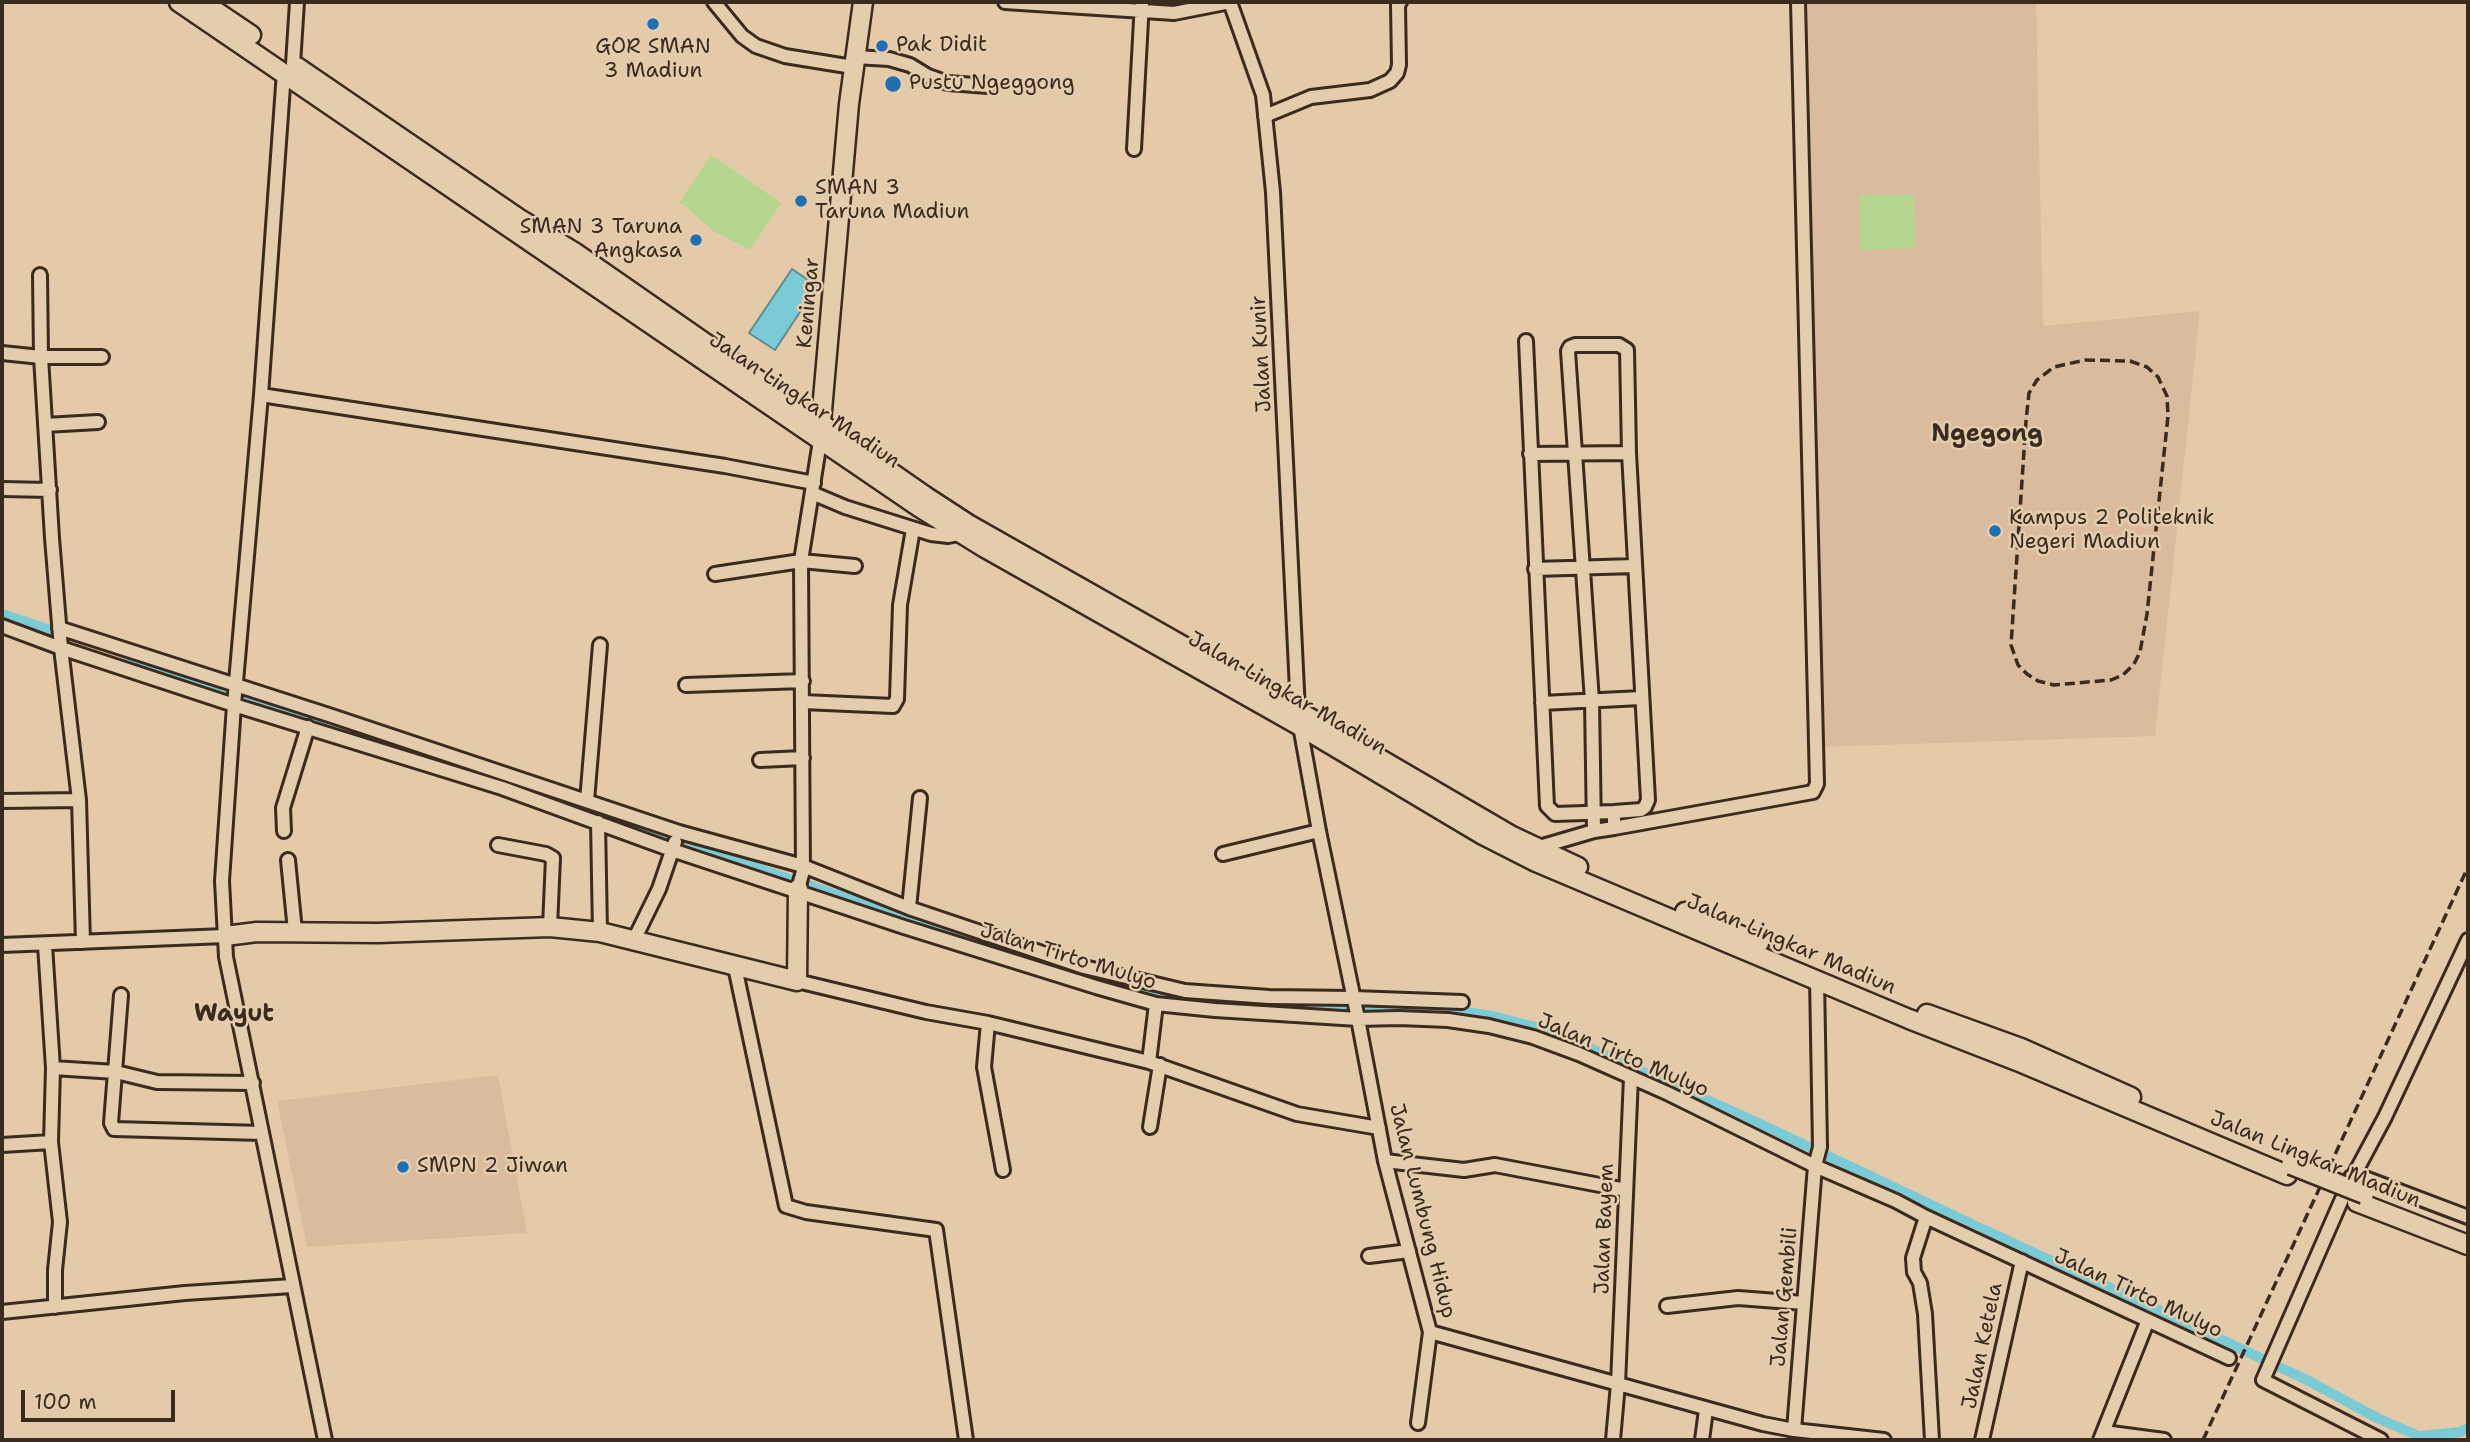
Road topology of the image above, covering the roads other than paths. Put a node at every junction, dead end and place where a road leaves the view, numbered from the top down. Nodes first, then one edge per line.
1 (179, 2) edge
2 (202, 2) edge
3 (298, 2) edge
4 (715, 2) edge
5 (863, 2) edge
6 (1009, 2) edge
7 (1230, 2) edge
8 (1401, 2) edge
9 (1798, 2) edge
10 (1142, 6) edge
11 (854, 62) junction
12 (288, 68) junction
13 (988, 86) dead end
14 (1265, 116) junction
15 (1133, 149) dead end
16 (40, 275) dead end
17 (1526, 341) dead end
18 (2, 353) edge
19 (41, 357) junction
20 (102, 357) dead end
21 (261, 394) junction
22 (98, 422) dead end
23 (45, 425) junction
24 (820, 433) junction
25 (1629, 453) junction
26 (1530, 454) junction
27 (1574, 454) junction
28 (813, 488) junction
29 (2, 489) edge
30 (50, 489) junction
31 (913, 529) junction
32 (965, 529) junction
33 (802, 561) junction
34 (855, 565) dead end
35 (1634, 566) junction
36 (1582, 568) junction
37 (1535, 569) junction
38 (715, 574) dead end
39 (2, 626) edge
40 (60, 629) junction
41 (600, 645) dead end
42 (61, 647) junction
43 (803, 681) junction
44 (686, 685) dead end
45 (236, 687) junction
46 (1641, 698) junction
47 (1592, 701) junction
48 (803, 702) junction
49 (1542, 703) junction
50 (234, 704) junction
51 (1299, 718) junction
52 (308, 727) junction
53 (803, 758) junction
54 (760, 760) dead end
55 (920, 798) dead end
56 (79, 800) junction
57 (2, 801) edge
58 (587, 801) junction
59 (1614, 812) junction
60 (1594, 814) junction
61 (598, 822) junction
62 (1614, 828) junction
63 (285, 831) dead end
64 (1319, 831) junction
65 (1594, 831) junction
66 (675, 841) junction
67 (498, 845) dead end
68 (1536, 848) junction
69 (1223, 854) dead end
70 (288, 860) dead end
71 (803, 868) junction
72 (798, 890) junction
73 (909, 908) junction
74 (550, 927) junction
75 (295, 932) junction
76 (600, 932) junction
77 (225, 936) junction
78 (634, 940) junction
79 (2468, 940) edge
80 (83, 942) junction
81 (2, 945) edge
82 (44, 945) junction
83 (735, 967) junction
84 (1816, 979) junction
85 (797, 981) junction
86 (121, 995) dead end
87 (1354, 999) junction
88 (1462, 1002) dead end
89 (1156, 1004) junction
90 (1358, 1017) junction
91 (988, 1023) junction
92 (2019, 1054) junction
93 (1154, 1063) junction
94 (53, 1068) junction
95 (116, 1072) junction
96 (1631, 1077) junction
97 (253, 1083) junction
98 (1150, 1127) dead end
99 (1379, 1128) junction
100 (262, 1133) junction
101 (51, 1142) junction
102 (2, 1145) edge
103 (1385, 1161) junction
104 (1816, 1164) junction
105 (1003, 1170) dead end
106 (2354, 1175) junction
107 (1626, 1190) junction
108 (2342, 1199) junction
109 (1926, 1217) junction
110 (2468, 1217) edge
111 (2468, 1233) edge
112 (2468, 1245) edge
113 (1409, 1251) junction
114 (2468, 1251) edge
115 (1369, 1255) dead end
116 (2022, 1261) junction
117 (292, 1286) junction
118 (1804, 1303) junction
119 (1667, 1306) dead end
120 (55, 1307) junction
121 (2, 1312) edge
122 (2148, 1320) junction
123 (1430, 1332) junction
124 (2229, 1358) dead end
125 (1618, 1384) junction
126 (1706, 1410) junction
127 (1418, 1423) dead end
128 (1794, 1430) junction
129 (2102, 1436) edge
130 (324, 1440) edge
131 (966, 1440) edge
132 (1613, 1440) edge
133 (1702, 1440) edge
134 (1884, 1440) edge
135 (1932, 1440) edge
136 (1982, 1440) edge
137 (2164, 1440) edge
138 (2381, 1440) edge

1 - 12 main road, Jalan Lingkar Madiun
2 - 12 main road, Jalan Lingkar Madiun
3 - 12 street
4 - 11 street
5 - 11 main road, Keningar
6 - 10 street
7 - 10 street
7 - 14 street, Jalan Kunir
8 - 14 street
9 - 62 street
10 - 15 street
11 - 13 street
11 - 24 main road, Keningar
12 - 21 street
12 - 24 main road, Jalan Lingkar Madiun
14 - 51 street, Jalan Kunir
16 - 19 street
17 - 26 street
18 - 19 street
19 - 20 street
19 - 23 street
21 - 28 street
21 - 45 street
22 - 23 street
23 - 30 street
24 - 28 street
24 - 32 main road, Jalan Lingkar Madiun
25 - 27 street
25 - 27 street
25 - 35 street
26 - 27 street
26 - 37 street
27 - 36 street
28 - 31 street
28 - 33 street
29 - 30 street
30 - 40 street
31 - 32 street
31 - 48 street
32 - 51 main road, Jalan Lingkar Madiun
33 - 34 street
33 - 38 street
33 - 43 street
35 - 36 street
35 - 46 street
36 - 37 street
36 - 47 street
37 - 49 street
39 - 42 street
40 - 42 street
40 - 45 street
41 - 58 street
42 - 50 street
42 - 56 street
43 - 44 street
43 - 48 street
45 - 50 street
45 - 58 street
46 - 47 street
46 - 59 street
47 - 49 street
47 - 60 street
48 - 53 street
49 - 60 street
50 - 52 street
50 - 77 street
51 - 64 street, Jalan Lumbung Hidup
51 - 68 main road, Jalan Lingkar Madiun
51 - 84 main road, Jalan Lingkar Madiun
52 - 61 street
52 - 63 street
53 - 54 street
53 - 71 street
55 - 73 street
56 - 57 street
56 - 80 street
58 - 66 street
59 - 60 street
59 - 62 street
60 - 65 street
61 - 66 street
61 - 76 street
62 - 65 street
64 - 69 street
64 - 87 street, Jalan Lumbung Hidup
65 - 68 street
66 - 71 street
66 - 72 street, Jalan Tirto Mulyo
66 - 78 street
67 - 74 street
68 - 92 main road, Jalan Lingkar Madiun
70 - 75 street
71 - 72 street
71 - 73 street
72 - 85 main road
72 - 89 street, Jalan Tirto Mulyo
73 - 87 street
74 - 75 main road
74 - 76 main road
75 - 77 main road
76 - 78 main road
77 - 80 street
77 - 97 street
78 - 83 main road
79 - 106 street
80 - 82 street
81 - 82 street
82 - 94 street
83 - 85 main road
83 - 131 street
84 - 92 main road, Jalan Lingkar Madiun
84 - 104 street, Jalan Gembili
85 - 91 street
86 - 95 street
87 - 88 street
87 - 90 street, Jalan Lumbung Hidup
89 - 90 street, Jalan Tirto Mulyo
89 - 93 street
90 - 96 street, Jalan Tirto Mulyo
90 - 99 street, Jalan Lumbung Hidup
91 - 93 street
91 - 105 street
92 - 111 main road, Jalan Lingkar Madiun, bridge
92 - 112 main road, Jalan Lingkar Madiun
93 - 98 street
93 - 99 street
94 - 95 street
94 - 101 street
95 - 97 street
95 - 100 street
96 - 104 street, Jalan Tirto Mulyo
96 - 107 street, Jalan Bayem
97 - 100 street
99 - 103 street, Jalan Lumbung Hidup
100 - 117 street
101 - 102 street
101 - 120 street
103 - 107 street
103 - 113 street, Jalan Lumbung Hidup
104 - 109 street, Jalan Tirto Mulyo
104 - 118 street, Jalan Gembili
106 - 108 street
106 - 110 street
107 - 125 street, Jalan Bayem
108 - 114 street
108 - 138 street
109 - 116 street, Jalan Tirto Mulyo
109 - 135 street
113 - 115 street
113 - 123 street, Jalan Lumbung Hidup
116 - 122 street, Jalan Tirto Mulyo
116 - 136 street, Jalan Ketela
117 - 120 street
117 - 130 street
118 - 119 street
118 - 128 street, Jalan Gembili
120 - 121 street
122 - 124 street, Jalan Tirto Mulyo
122 - 129 street
123 - 125 street, Jalan Lumbung Hidup
123 - 127 street
125 - 126 street, Jalan Lumbung Hidup
125 - 132 street, Jalan Bayem
126 - 128 street, Jalan Lumbung Hidup
126 - 133 street
128 - 134 street, Jalan Lumbung Hidup
129 - 137 street

